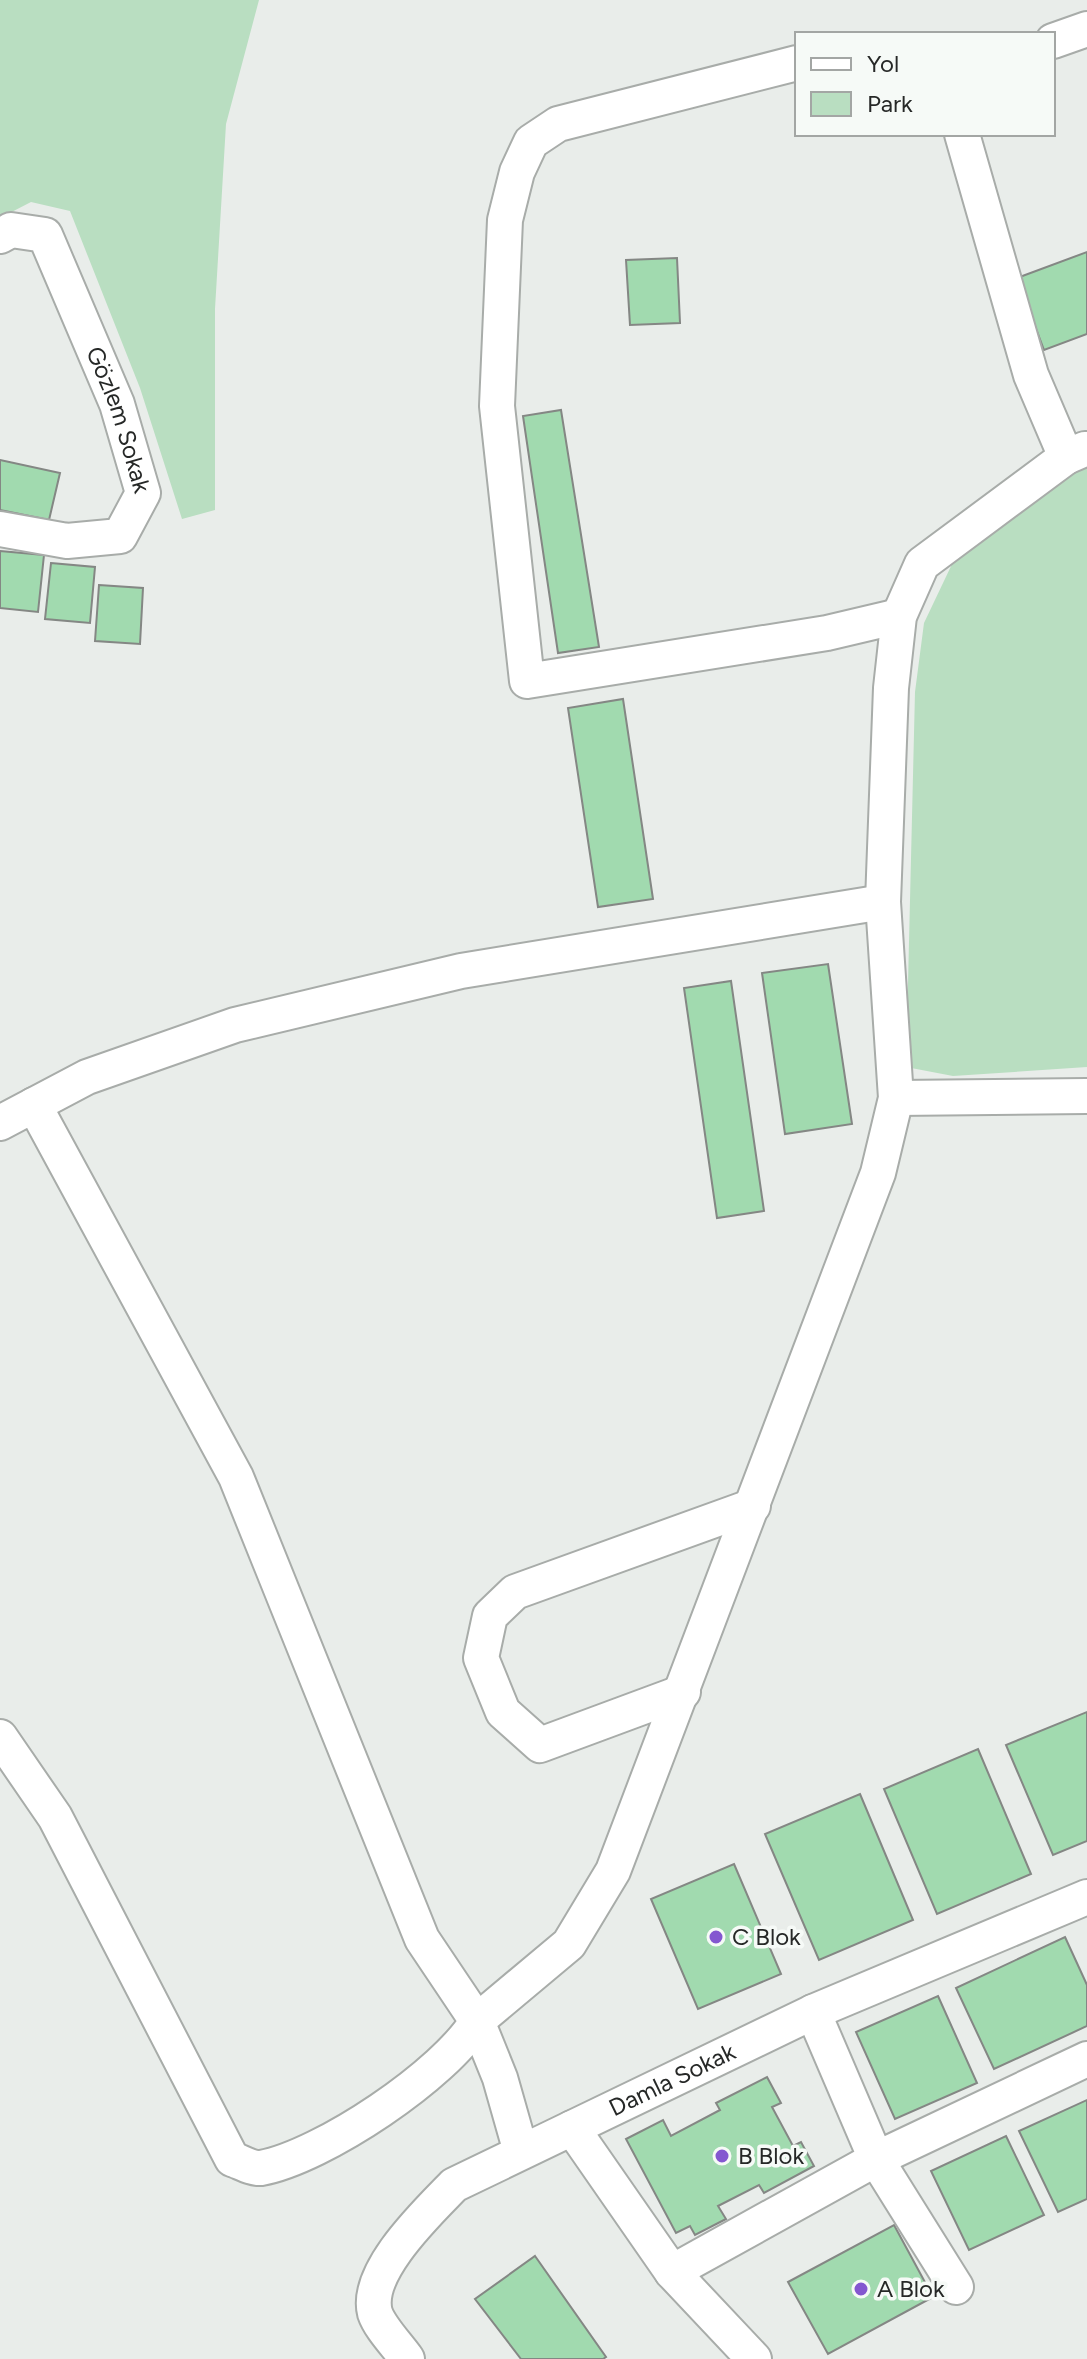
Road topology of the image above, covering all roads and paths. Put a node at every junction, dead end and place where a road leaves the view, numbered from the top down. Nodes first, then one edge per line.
1 (1087, 29) edge
2 (1055, 40) edge
3 (795, 64) edge
4 (963, 136) edge
5 (0, 236) edge
6 (1077, 452) edge
7 (0, 529) edge
8 (899, 616) junction
9 (883, 902) junction
10 (1087, 1096) edge
11 (896, 1098) junction
12 (34, 1105) junction
13 (0, 1123) edge
14 (753, 1506) junction
15 (683, 1692) junction
16 (0, 1737) edge
17 (1087, 1897) edge
18 (813, 2012) junction
19 (477, 2021) junction
20 (1087, 2059) edge
21 (572, 2128) junction
22 (521, 2152) junction
23 (876, 2159) junction
24 (672, 2272) junction
25 (956, 2287) dead end
26 (407, 2359) edge
27 (754, 2359) edge

1 - 2 street
3 - 8 street
4 - 6 street
5 - 7 street, Gözlem Sokak
6 - 8 street
8 - 9 street
9 - 11 street
9 - 12 street
10 - 11 street
11 - 14 street
12 - 13 street
12 - 19 street
14 - 15 street
14 - 15 street
15 - 19 street
16 - 19 street
17 - 18 street, Damla Sokak
18 - 21 street, Damla Sokak
18 - 23 street
19 - 22 street
20 - 23 street
21 - 22 street, Damla Sokak
21 - 24 street
22 - 26 street, Damla Sokak
23 - 24 street
23 - 25 street
24 - 27 street

